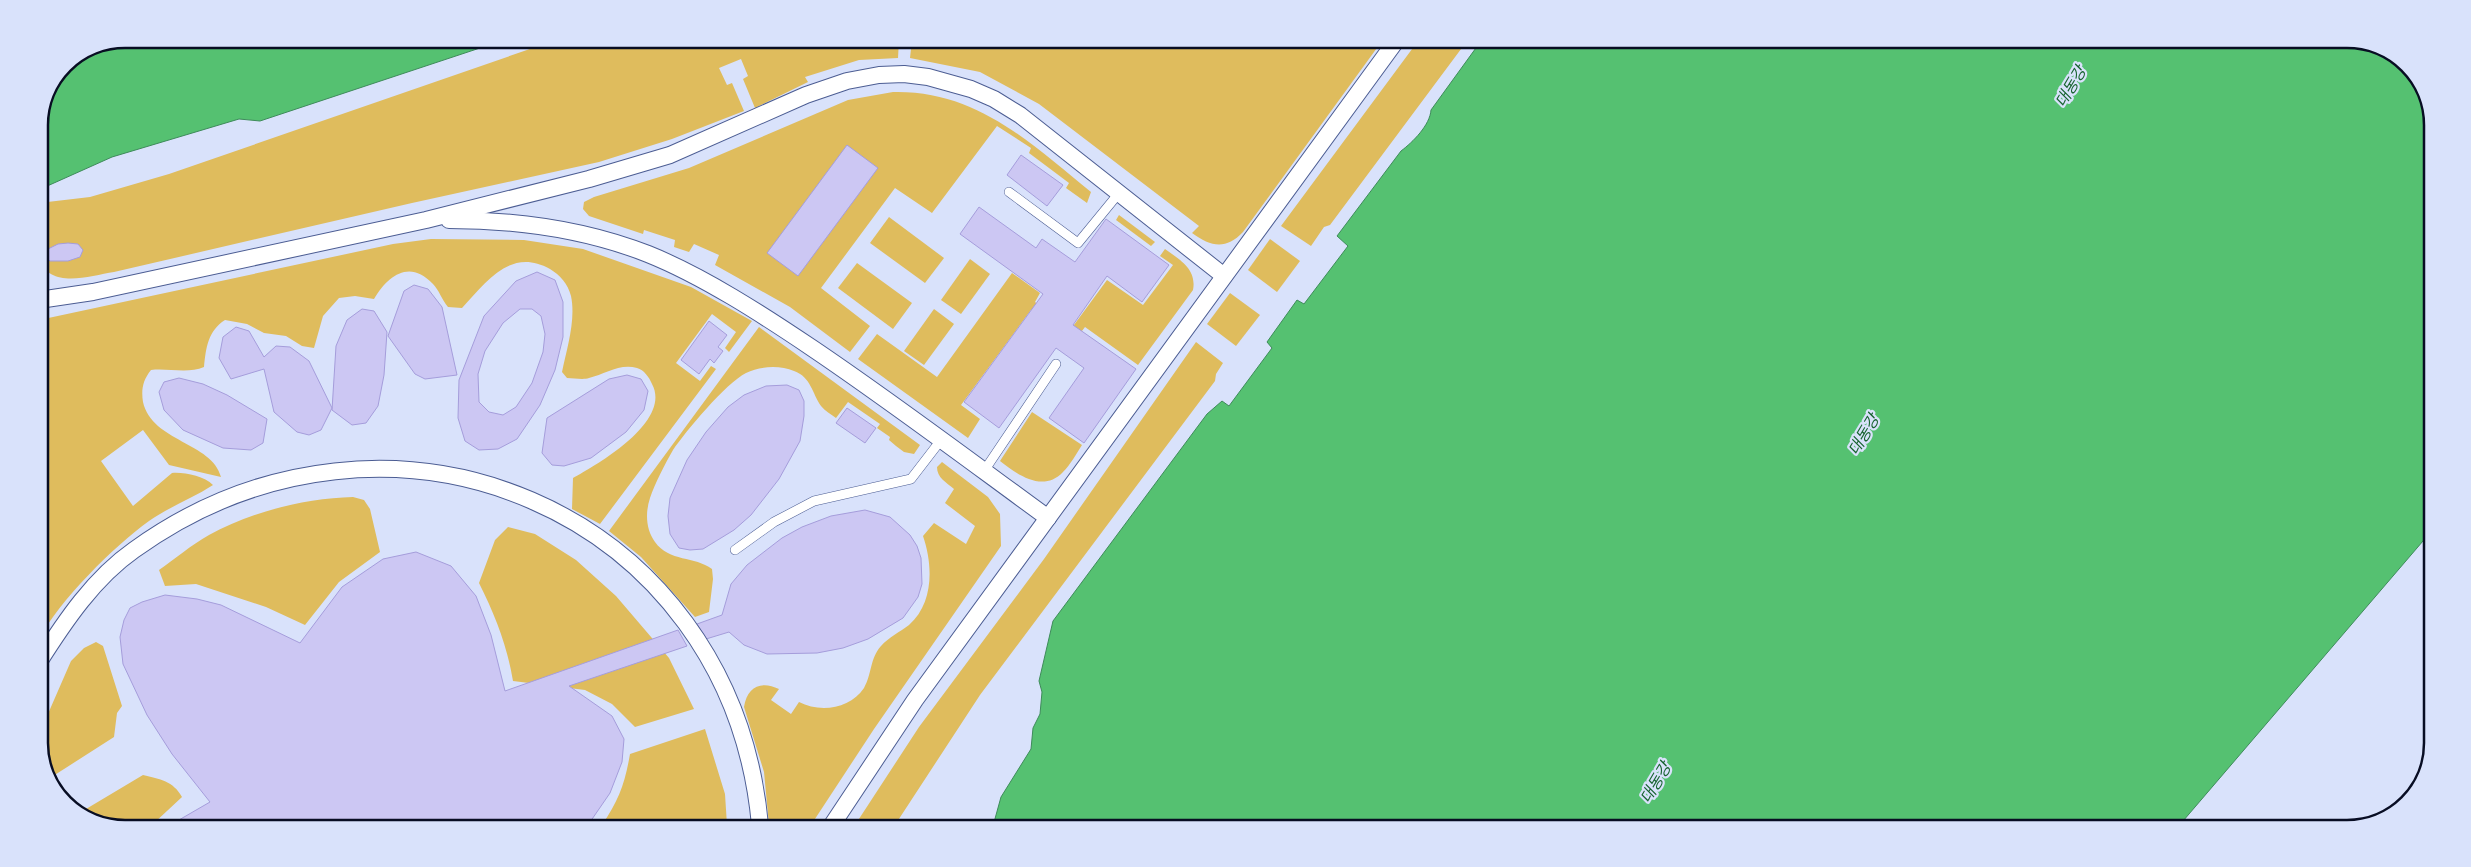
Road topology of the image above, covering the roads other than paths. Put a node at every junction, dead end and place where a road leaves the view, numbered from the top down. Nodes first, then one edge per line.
1 (1392, 47) edge
2 (1009, 192) dead end
3 (1119, 193) junction
4 (426, 220) junction
5 (1224, 276) junction
6 (48, 299) edge
7 (1056, 364) dead end
8 (941, 440) junction
9 (984, 471) junction
10 (1048, 518) junction
11 (735, 550) dead end
12 (48, 648) edge
13 (760, 820) edge
14 (835, 820) edge

1 - 5 street
2 - 3 lane
3 - 4 street
3 - 5 street
4 - 6 street
4 - 8 street
5 - 10 street
7 - 9 lane
8 - 9 street
8 - 11 lane
9 - 10 street
10 - 14 street
12 - 13 street

